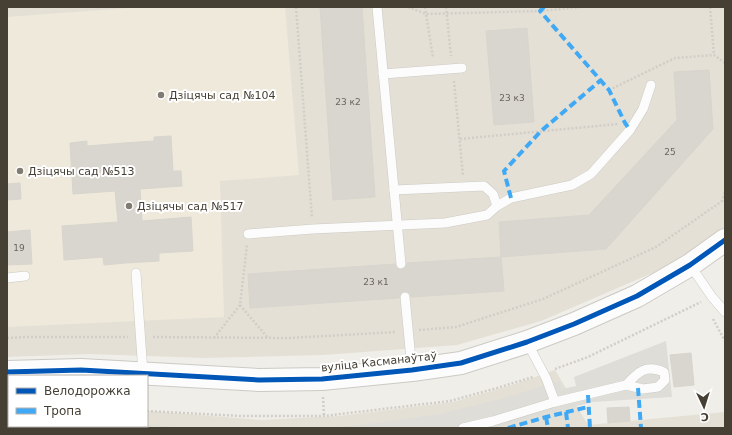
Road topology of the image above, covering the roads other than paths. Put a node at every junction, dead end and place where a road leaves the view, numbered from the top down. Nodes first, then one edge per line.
1 (377, 7) edge
2 (457, 68) road end
3 (383, 74) junction
4 (651, 85) dead end
5 (394, 190) junction
6 (497, 206) junction
7 (398, 225) junction
8 (248, 234) road end
9 (725, 240) edge
10 (401, 264) dead end
11 (690, 265) junction
12 (136, 273) dead end
13 (25, 276) dead end
14 (7, 278) edge
15 (405, 297) dead end
16 (725, 312) edge
17 (527, 342) junction
18 (412, 370) junction
19 (7, 372) edge
20 (143, 373) junction
21 (626, 385) dead end
22 (556, 402) junction
23 (463, 428) edge

1 - 3 lane
2 - 3 lane
3 - 5 lane
4 - 6 lane
5 - 6 lane
5 - 7 lane
6 - 7 lane
7 - 8 lane
7 - 10 lane
9 - 11 street, вуліца Касманаўтаў
11 - 16 lane
11 - 17 street, вуліца Касманаўтаў
12 - 20 lane
13 - 14 lane
15 - 18 lane
17 - 18 street, вуліца Касманаўтаў
17 - 22 lane
18 - 20 street, вуліца Касманаўтаў
19 - 20 street, вуліца Касманаўтаў
21 - 22 lane
22 - 23 lane

